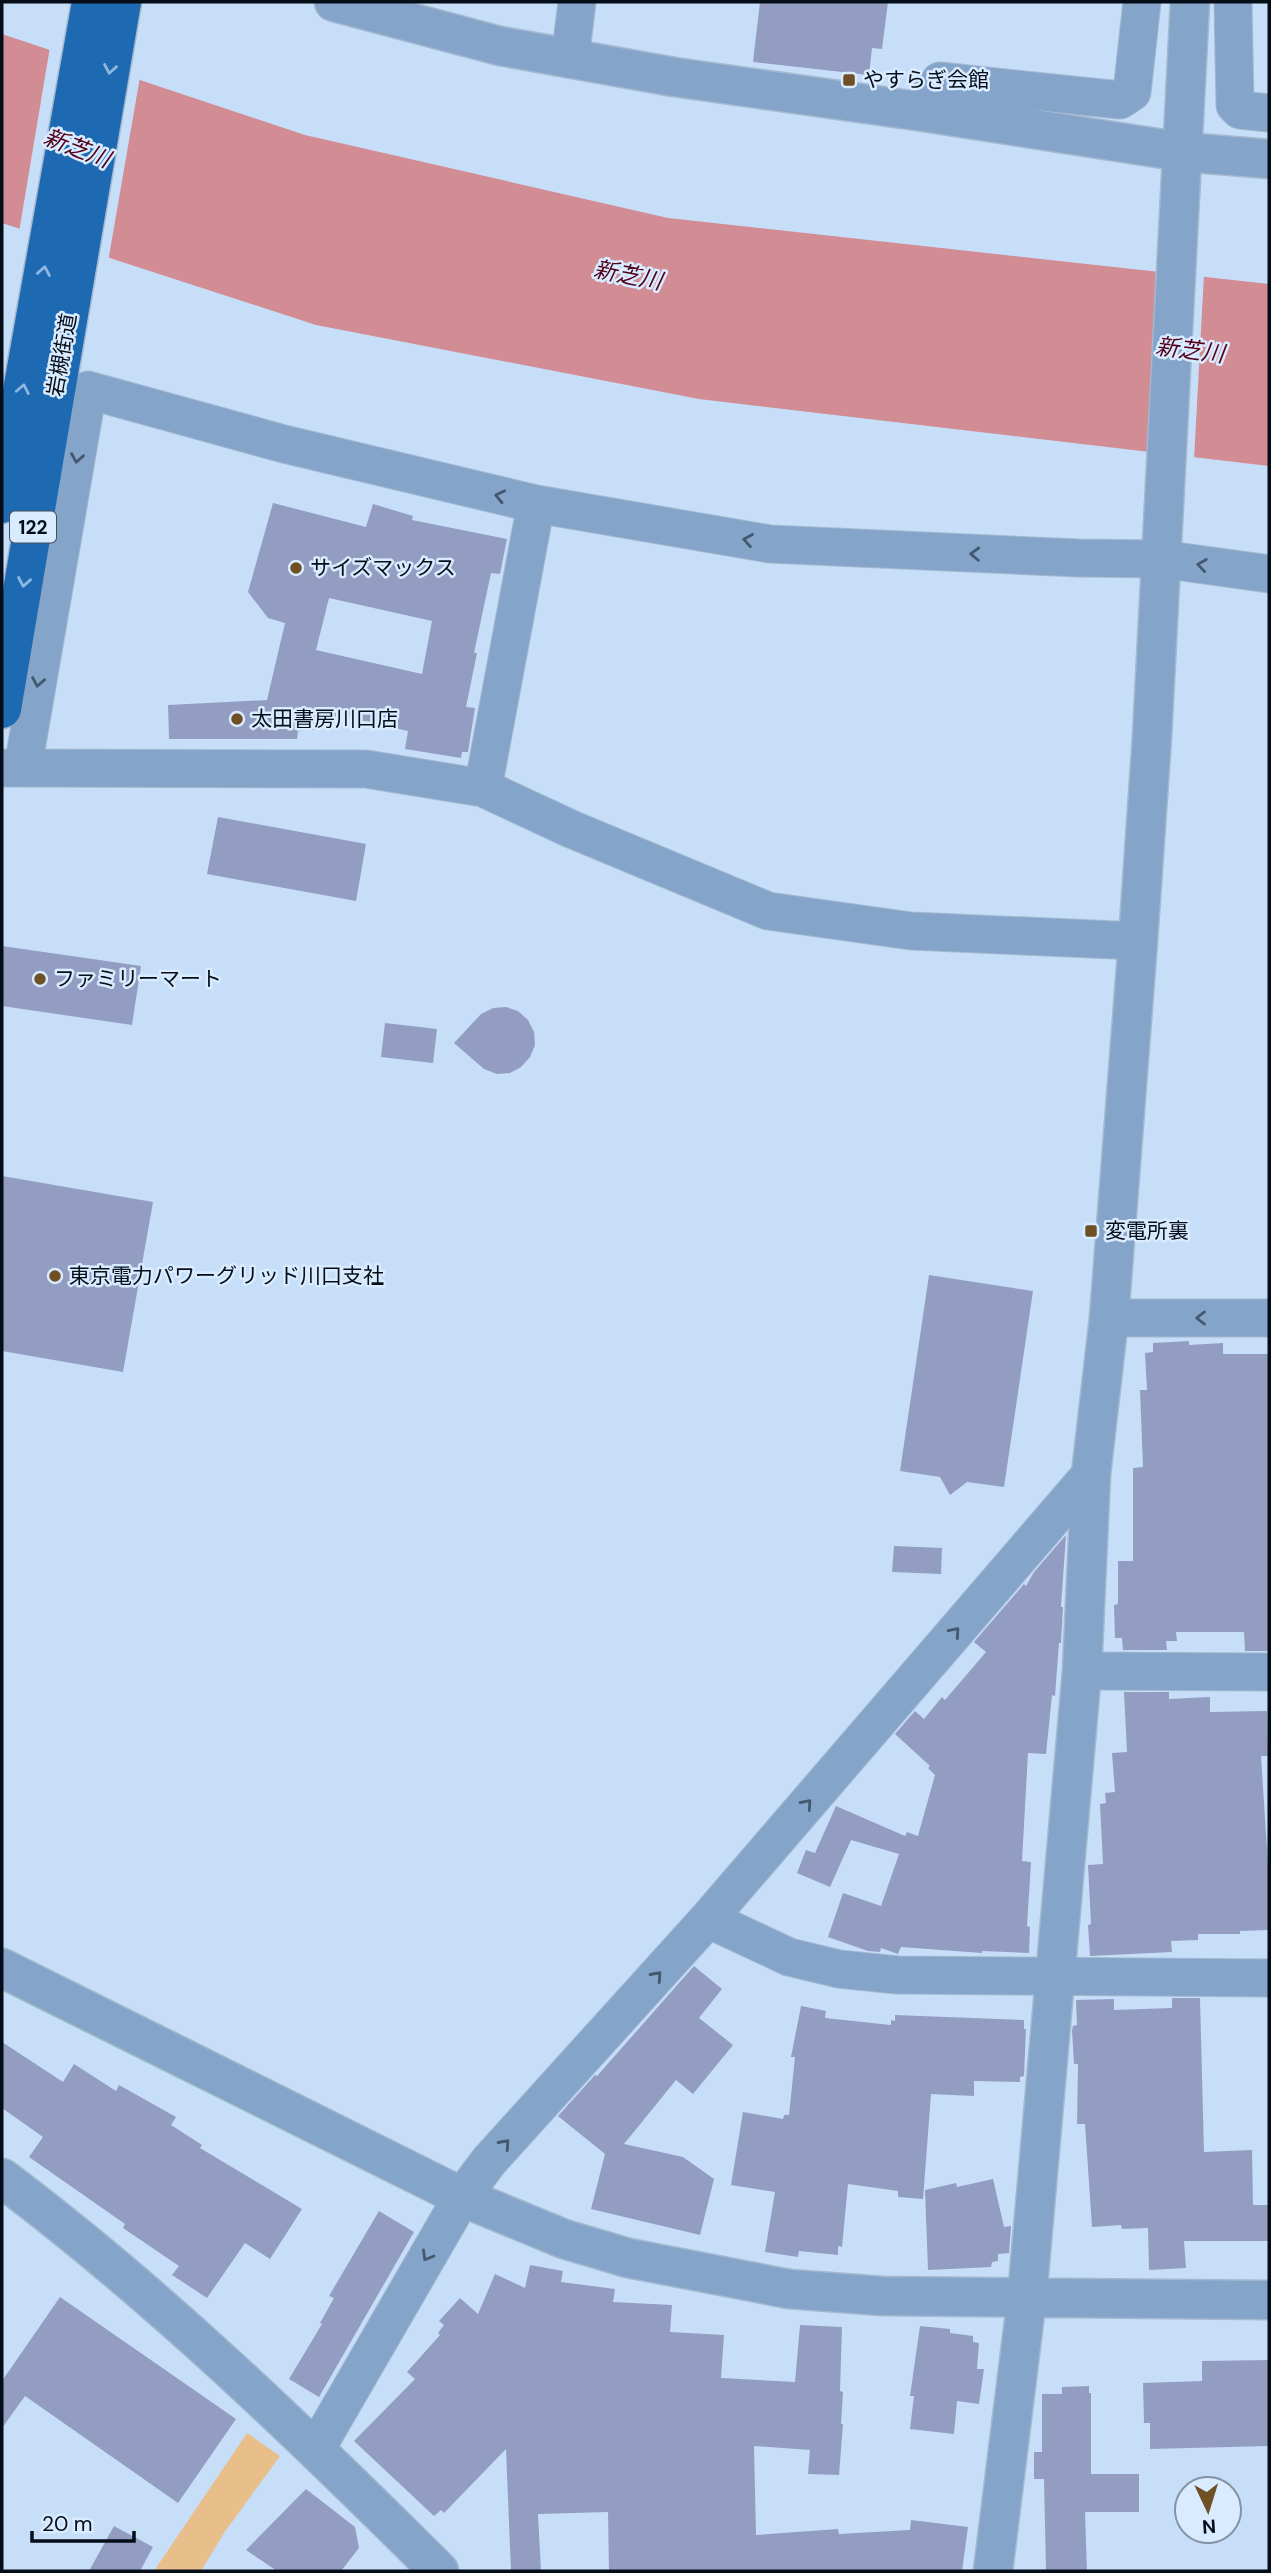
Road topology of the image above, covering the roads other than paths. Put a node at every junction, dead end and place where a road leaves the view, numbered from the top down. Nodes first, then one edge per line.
1 (91, 2) edge
2 (122, 2) edge
3 (334, 2) edge
4 (577, 2) edge
5 (1142, 2) edge
6 (1190, 2) edge
7 (1233, 2) edge
8 (570, 59) junction
9 (918, 111) junction
10 (1269, 113) edge
11 (1269, 159) edge
12 (1183, 167) junction
13 (48, 342) junction
14 (2, 504) edge
15 (536, 504) junction
16 (1161, 549) junction
17 (1269, 574) edge
18 (2, 709) edge
19 (13, 768) edge
20 (483, 788) junction
21 (1138, 941) junction
22 (1109, 1318) junction
23 (1269, 1318) edge
24 (1091, 1474) junction
25 (1082, 1671) junction
26 (1269, 1672) edge
27 (708, 1919) junction
28 (2, 1968) edge
29 (1054, 1976) junction
30 (1269, 1978) edge
31 (2, 2178) edge
32 (462, 2197) junction
33 (1027, 2297) junction
34 (1269, 2300) edge
35 (316, 2449) junction
36 (439, 2571) edge
37 (993, 2571) edge

13 -> 1 highway, 岩槻街道 / 122
2 -> 13 highway, 岩槻街道 / 122
3 - 8 street
4 - 8 street
5 - 9 street
6 - 12 street
7 - 10 street
8 - 9 street
9 - 12 street
11 - 12 street
12 - 16 street
14 -> 13 highway, 岩槻街道 / 122
13 -> 18 highway, 岩槻街道 / 122
16 -> 15 street
15 -> 19 street
15 - 20 street
17 -> 16 street
16 - 21 street
19 - 20 street
20 - 21 street
21 - 22 street
23 -> 22 street
22 - 24 street
24 - 25 street
27 -> 24 street
25 - 26 street
25 - 29 street
27 - 29 street
32 -> 27 street
28 - 32 street
29 - 30 street
29 - 33 street
31 - 35 street
32 - 33 street
32 -> 35 street
33 - 34 street
33 - 37 street
35 - 36 street

